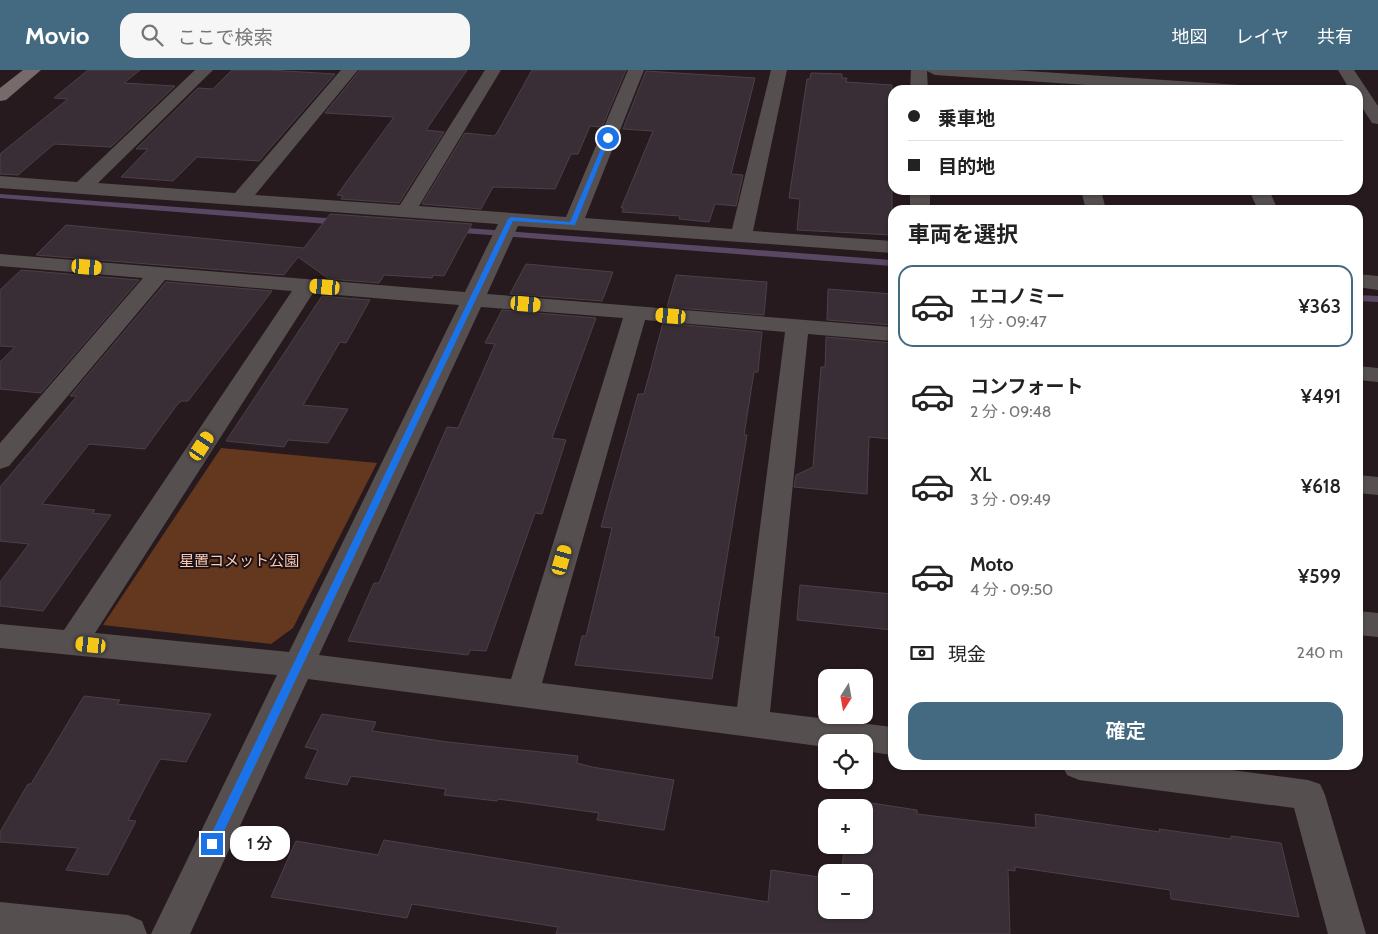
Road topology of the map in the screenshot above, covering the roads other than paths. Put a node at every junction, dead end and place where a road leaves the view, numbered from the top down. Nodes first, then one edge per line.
1 (33, 70) edge
2 (205, 70) edge
3 (350, 70) edge
4 (493, 70) edge
5 (636, 70) edge
6 (779, 70) edge
7 (919, 70) edge
8 (935, 70) edge
9 (1204, 70) edge
10 (1346, 70) edge
11 (1064, 80) edge
12 (919, 85) edge
13 (1146, 85) edge
14 (1210, 85) edge
15 (1357, 85) edge
16 (0, 96) edge
17 (1366, 98) edge
18 (1378, 119) edge
19 (0, 182) edge
20 (82, 188) junction
21 (242, 200) junction
22 (406, 211) junction
23 (573, 224) junction
24 (506, 229) junction
25 (742, 236) junction
26 (888, 247) edge
27 (5, 266) edge
28 (160, 273) junction
29 (1363, 282) edge
30 (1378, 283) edge
31 (307, 285) junction
32 (472, 300) junction
33 (636, 313) junction
34 (797, 326) junction
35 (888, 334) edge
36 (1363, 374) edge
37 (1378, 375) edge
38 (0, 460) edge
39 (1363, 484) edge
40 (1378, 486) edge
41 (1363, 624) edge
42 (1378, 625) edge
43 (0, 636) edge
44 (72, 643) junction
45 (298, 665) junction
46 (523, 693) junction
47 (752, 723) junction
48 (888, 740) edge
49 (1117, 770) edge
50 (0, 920) edge
51 (128, 934) edge
52 (170, 934) edge
53 (1347, 934) edge

1 - 16 street
2 - 20 street
3 - 21 street
4 - 22 street
5 - 23 street
6 - 25 street
7 - 12 street
8 - 11 street
9 - 14 street
10 - 15 street
11 - 13 street
17 - 18 street
19 - 20 street
20 - 21 street
21 - 22 street
22 - 24 street
23 - 24 street
23 - 25 street
24 - 32 street
25 - 26 street
27 - 28 street
28 - 31 street
28 - 38 street
29 - 30 street
31 - 32 street
31 - 44 street
32 - 33 street
32 - 45 street
33 - 34 street
33 - 46 street
34 - 35 street
34 - 47 street
36 - 37 street
39 - 40 street
41 - 42 street
43 - 44 street
44 - 45 street
45 - 46 street
45 - 52 street
46 - 47 street
47 - 48 street
49 - 53 street
50 - 51 street

